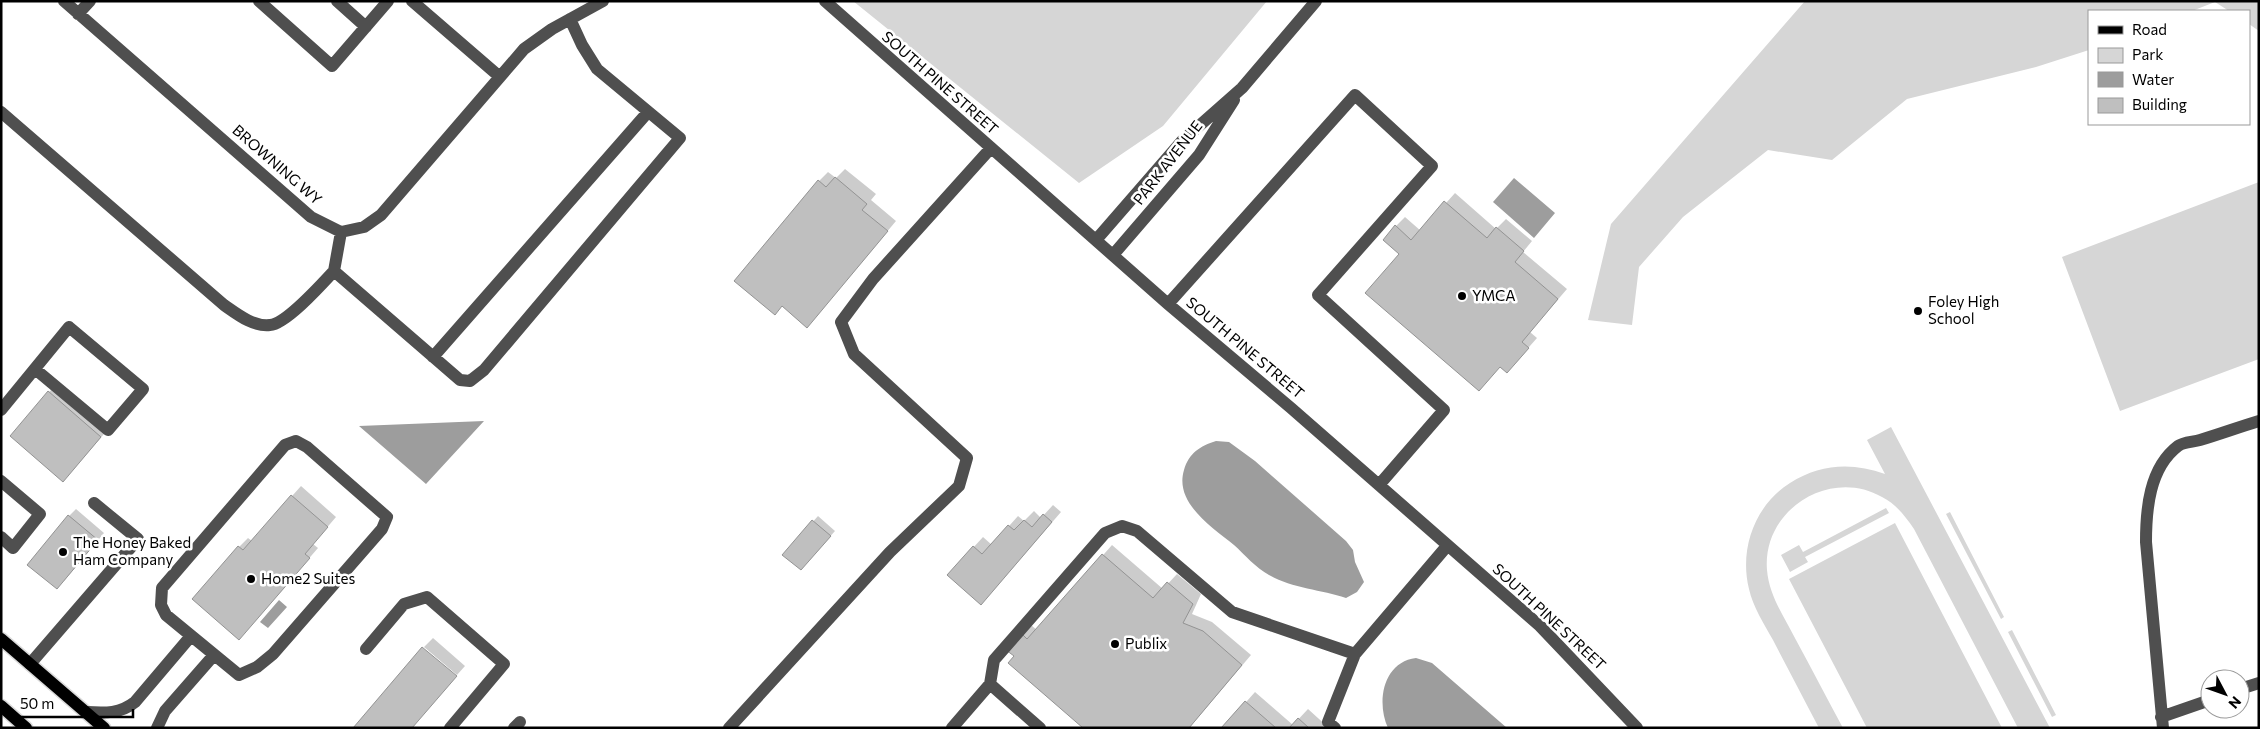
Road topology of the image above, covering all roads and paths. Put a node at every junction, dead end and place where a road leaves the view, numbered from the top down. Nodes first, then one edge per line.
1 (64, 1) edge
2 (90, 1) edge
3 (259, 1) edge
4 (337, 1) edge
5 (388, 1) edge
6 (412, 1) edge
7 (603, 1) edge
8 (825, 1) edge
9 (1316, 1) edge
10 (78, 14) junction
11 (570, 19) junction
12 (366, 27) junction
13 (500, 77) junction
14 (1242, 88) junction
15 (1, 112) edge
16 (648, 112) junction
17 (991, 148) junction
18 (340, 232) junction
19 (1096, 240) junction
20 (1113, 255) junction
21 (334, 271) junction
22 (1168, 304) junction
23 (433, 357) junction
24 (35, 369) junction
25 (1, 410) edge
26 (2259, 420) edge
27 (1, 481) edge
28 (1379, 485) junction
29 (94, 503) dead end
30 (1, 538) edge
31 (1448, 546) junction
32 (191, 636) junction
33 (1, 639) edge
34 (366, 649) dead end
35 (1355, 654) junction
36 (214, 655) junction
37 (30, 664) junction
38 (990, 684) junction
39 (2200, 705) edge
40 (1, 706) edge
41 (86, 712) junction
42 (2162, 722) edge
43 (26, 728) edge
44 (104, 728) edge
45 (156, 728) edge
46 (450, 728) edge
47 (729, 728) edge
48 (952, 728) edge
49 (1040, 728) edge
50 (1335, 728) edge
51 (1637, 728) edge

1 - 10 street, BROWNING WY
2 - 10 street
3 - 12 street
4 - 12 street
5 - 12 street
6 - 13 street
7 - 11 street
8 - 17 street, SOUTH PINE STREET
9 - 14 street, PARK AVENUE
10 - 18 street, BROWNING WY
11 - 13 street
11 - 16 street
13 - 18 street
14 - 19 street, PARK AVENUE
14 - 20 street, PARK AVENUE
15 - 21 street
16 - 23 street
16 - 23 street
17 - 19 street, SOUTH PINE STREET
17 - 47 street
18 - 21 street
19 - 20 street, SOUTH PINE STREET
20 - 22 street, SOUTH PINE STREET
21 - 23 street
22 - 28 street, SOUTH PINE STREET
22 - 28 street
24 - 24 street
24 - 25 street
26 - 42 street
27 - 30 street
28 - 31 street, SOUTH PINE STREET
29 - 37 street
31 - 35 street
31 - 51 street, SOUTH PINE STREET
32 - 36 street
32 - 36 street
32 - 41 street
33 - 37 main road
34 - 46 street
35 - 38 street
35 - 50 street
36 - 45 street
37 - 41 main road
38 - 48 street
38 - 49 street
39 - 42 street
40 - 43 main road
41 - 44 main road

